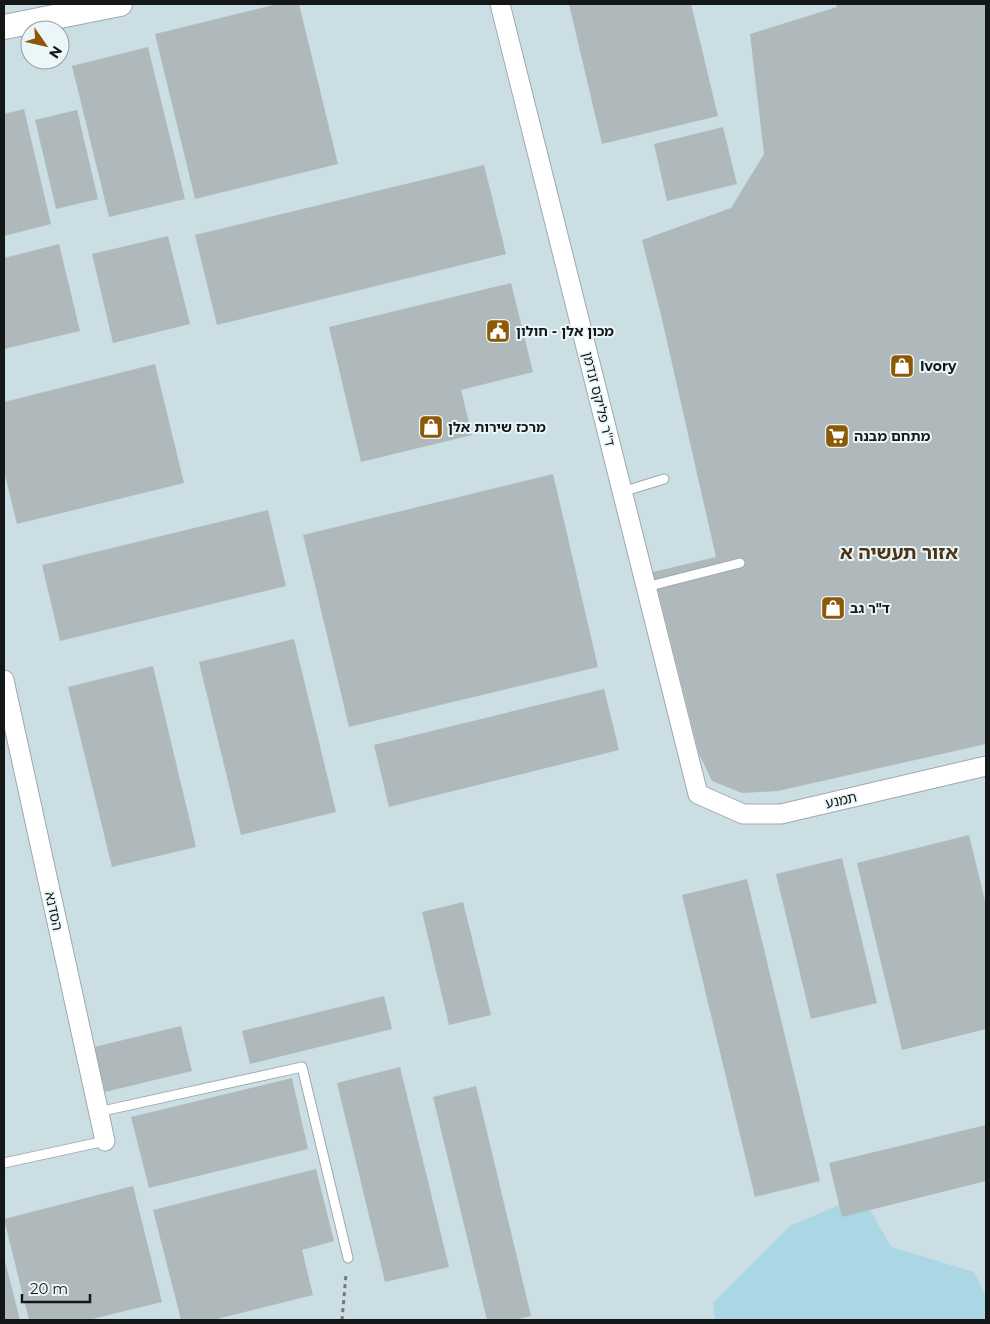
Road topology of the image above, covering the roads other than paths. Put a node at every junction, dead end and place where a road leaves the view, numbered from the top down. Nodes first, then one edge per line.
1 (120, 4) edge
2 (500, 4) edge
3 (4, 27) edge
4 (664, 479) dead end
5 (622, 492) junction
6 (740, 563) dead end
7 (646, 587) junction
8 (4, 680) edge
9 (986, 766) edge
10 (698, 794) joint
11 (98, 1112) junction
12 (105, 1141) joint
13 (4, 1163) edge
14 (348, 1258) road end

1 - 3 street
2 - 5 street, ד''ר פליקס זנדמן
4 - 5 lane
5 - 7 street, ד''ר פליקס זנדמן
6 - 7 lane
7 - 10 street, ד''ר פליקס זנדמן
8 - 11 street, הסדנא
9 - 10 street, תמנע
11 - 12 street, הסדנא
11 - 14 lane
12 - 13 lane

